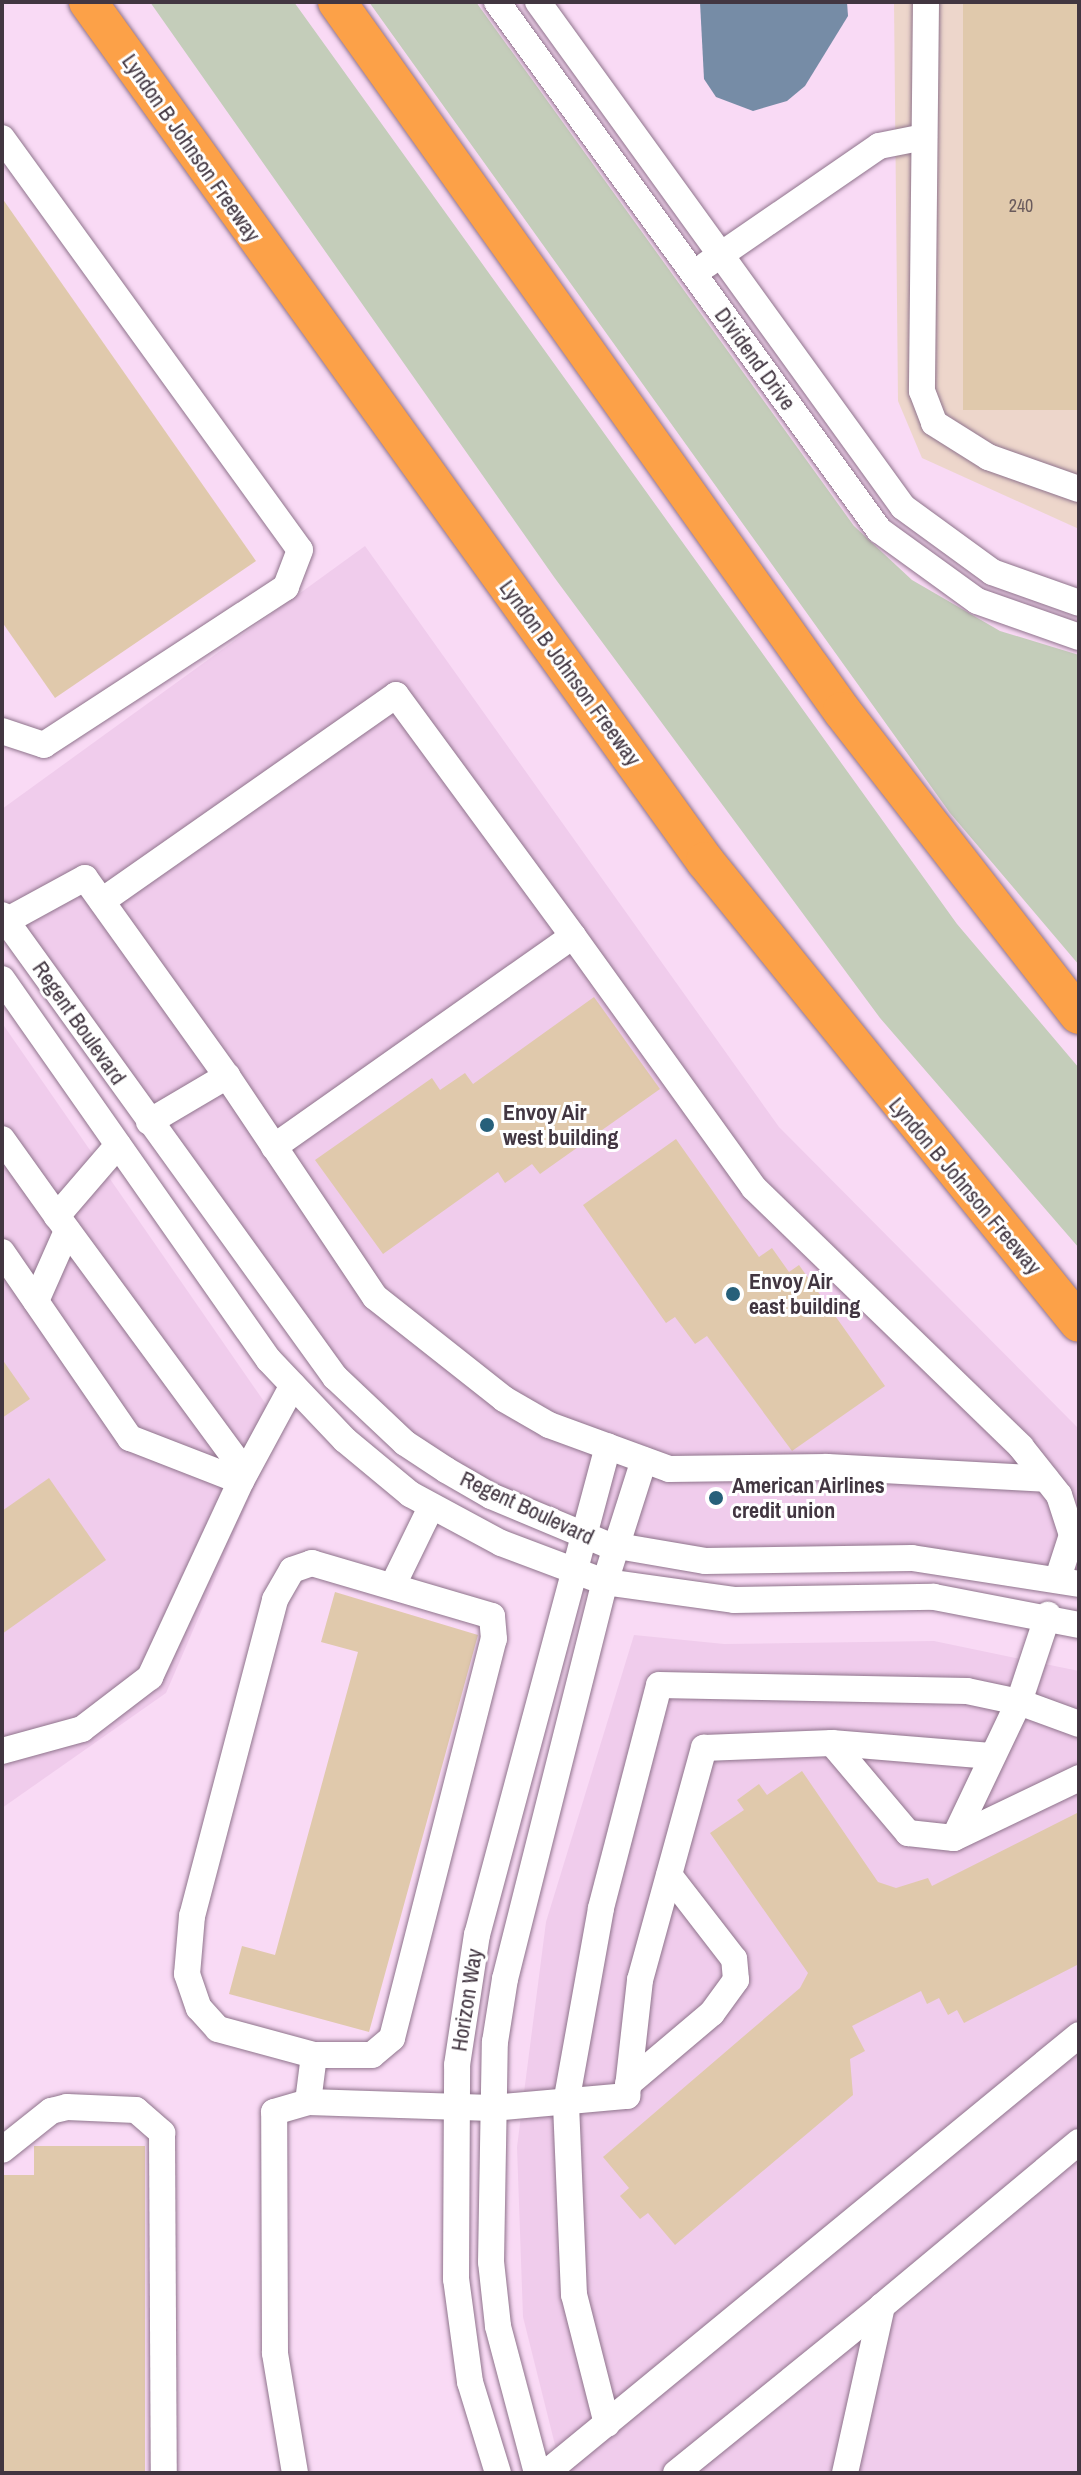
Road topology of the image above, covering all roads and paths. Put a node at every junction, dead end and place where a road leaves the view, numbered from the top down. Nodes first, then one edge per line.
1 (74, 2) edge
2 (88, 2) edge
3 (337, 2) edge
4 (538, 2) edge
5 (926, 2) edge
6 (509, 6) edge
7 (175, 128) junction
8 (924, 137) junction
9 (2, 138) edge
10 (720, 255) junction
11 (694, 274) junction
12 (1079, 489) edge
13 (1079, 603) edge
14 (1079, 637) edge
15 (2, 731) edge
16 (102, 901) junction
17 (4, 918) edge
18 (573, 936) junction
19 (2, 979) edge
20 (1079, 1015) edge
21 (227, 1076) junction
22 (149, 1122) junction
23 (2, 1139) edge
24 (118, 1145) junction
25 (274, 1147) junction
26 (62, 1224) junction
27 (2, 1252) edge
28 (36, 1301) junction
29 (1079, 1323) edge
30 (293, 1385) junction
31 (608, 1446) junction
32 (644, 1460) junction
33 (243, 1476) junction
34 (1046, 1479) junction
35 (431, 1507) junction
36 (583, 1536) junction
37 (617, 1545) junction
38 (575, 1572) junction
39 (1068, 1581) edge
40 (605, 1582) junction
41 (394, 1583) junction
42 (1048, 1615) junction
43 (1079, 1625) edge
44 (1019, 1702) junction
45 (1079, 1724) edge
46 (832, 1743) junction
47 (2, 1751) edge
48 (991, 1756) junction
49 (1079, 1778) edge
50 (954, 1838) junction
51 (669, 1875) junction
52 (1079, 2035) edge
53 (314, 2055) junction
54 (628, 2084) junction
55 (308, 2102) junction
56 (566, 2103) junction
57 (492, 2108) junction
58 (452, 2109) junction
59 (1079, 2141) edge
60 (2, 2150) edge
61 (882, 2306) junction
62 (607, 2424) junction
63 (164, 2473) edge
64 (295, 2473) edge
65 (498, 2473) edge
66 (537, 2473) edge
67 (546, 2473) edge
68 (676, 2473) edge
69 (845, 2473) edge

1 - 7 highway
2 - 7 highway, Lyndon B Johnson Freeway
3 - 20 highway
4 - 10 street, Dividend Drive
5 - 8 street
6 - 11 street, Dividend Drive
7 - 29 highway, Lyndon B Johnson Freeway
8 - 10 street
8 - 12 street
9 - 15 street
10 - 11 street
10 - 13 street, Dividend Drive
11 - 14 street, Dividend Drive
16 - 17 street
16 - 18 street
16 - 21 street
17 - 22 street, Regent Boulevard
18 - 25 street
18 - 34 street
19 - 24 street, Regent Boulevard
21 - 22 street
21 - 25 street
22 - 36 street, Regent Boulevard
23 - 26 street
24 - 26 street
24 - 30 street, Regent Boulevard
25 - 31 street
26 - 28 street
26 - 33 street
27 - 28 street
28 - 33 street
30 - 33 street
30 - 35 street, Regent Boulevard
31 - 32 street
31 - 36 street, Horizon Way
32 - 34 street
32 - 37 street, Horizon Way
33 - 47 street
34 - 39 street
35 - 38 street, Regent Boulevard
35 - 41 street
36 - 37 street, Regent Boulevard
36 - 38 street, Horizon Way
37 - 39 street, Regent Boulevard
37 - 40 street, Horizon Way
38 - 40 street, Regent Boulevard
38 - 58 street, Horizon Way
40 - 42 street, Regent Boulevard
40 - 57 street, Horizon Way
41 - 53 street
41 - 53 street
42 - 43 street, Regent Boulevard
42 - 44 street
44 - 45 street
44 - 48 street
44 - 56 street
46 - 48 street
46 - 50 street
46 - 51 street
48 - 50 street
49 - 50 street
51 - 54 street
51 - 54 street
52 - 62 street
53 - 55 street
54 - 56 street
55 - 58 street
55 - 64 street
56 - 57 street
56 - 62 street
57 - 58 street
57 - 66 street, Horizon Way
58 - 65 street, Horizon Way
59 - 61 street
60 - 63 street
61 - 68 street
61 - 69 street
62 - 67 street

